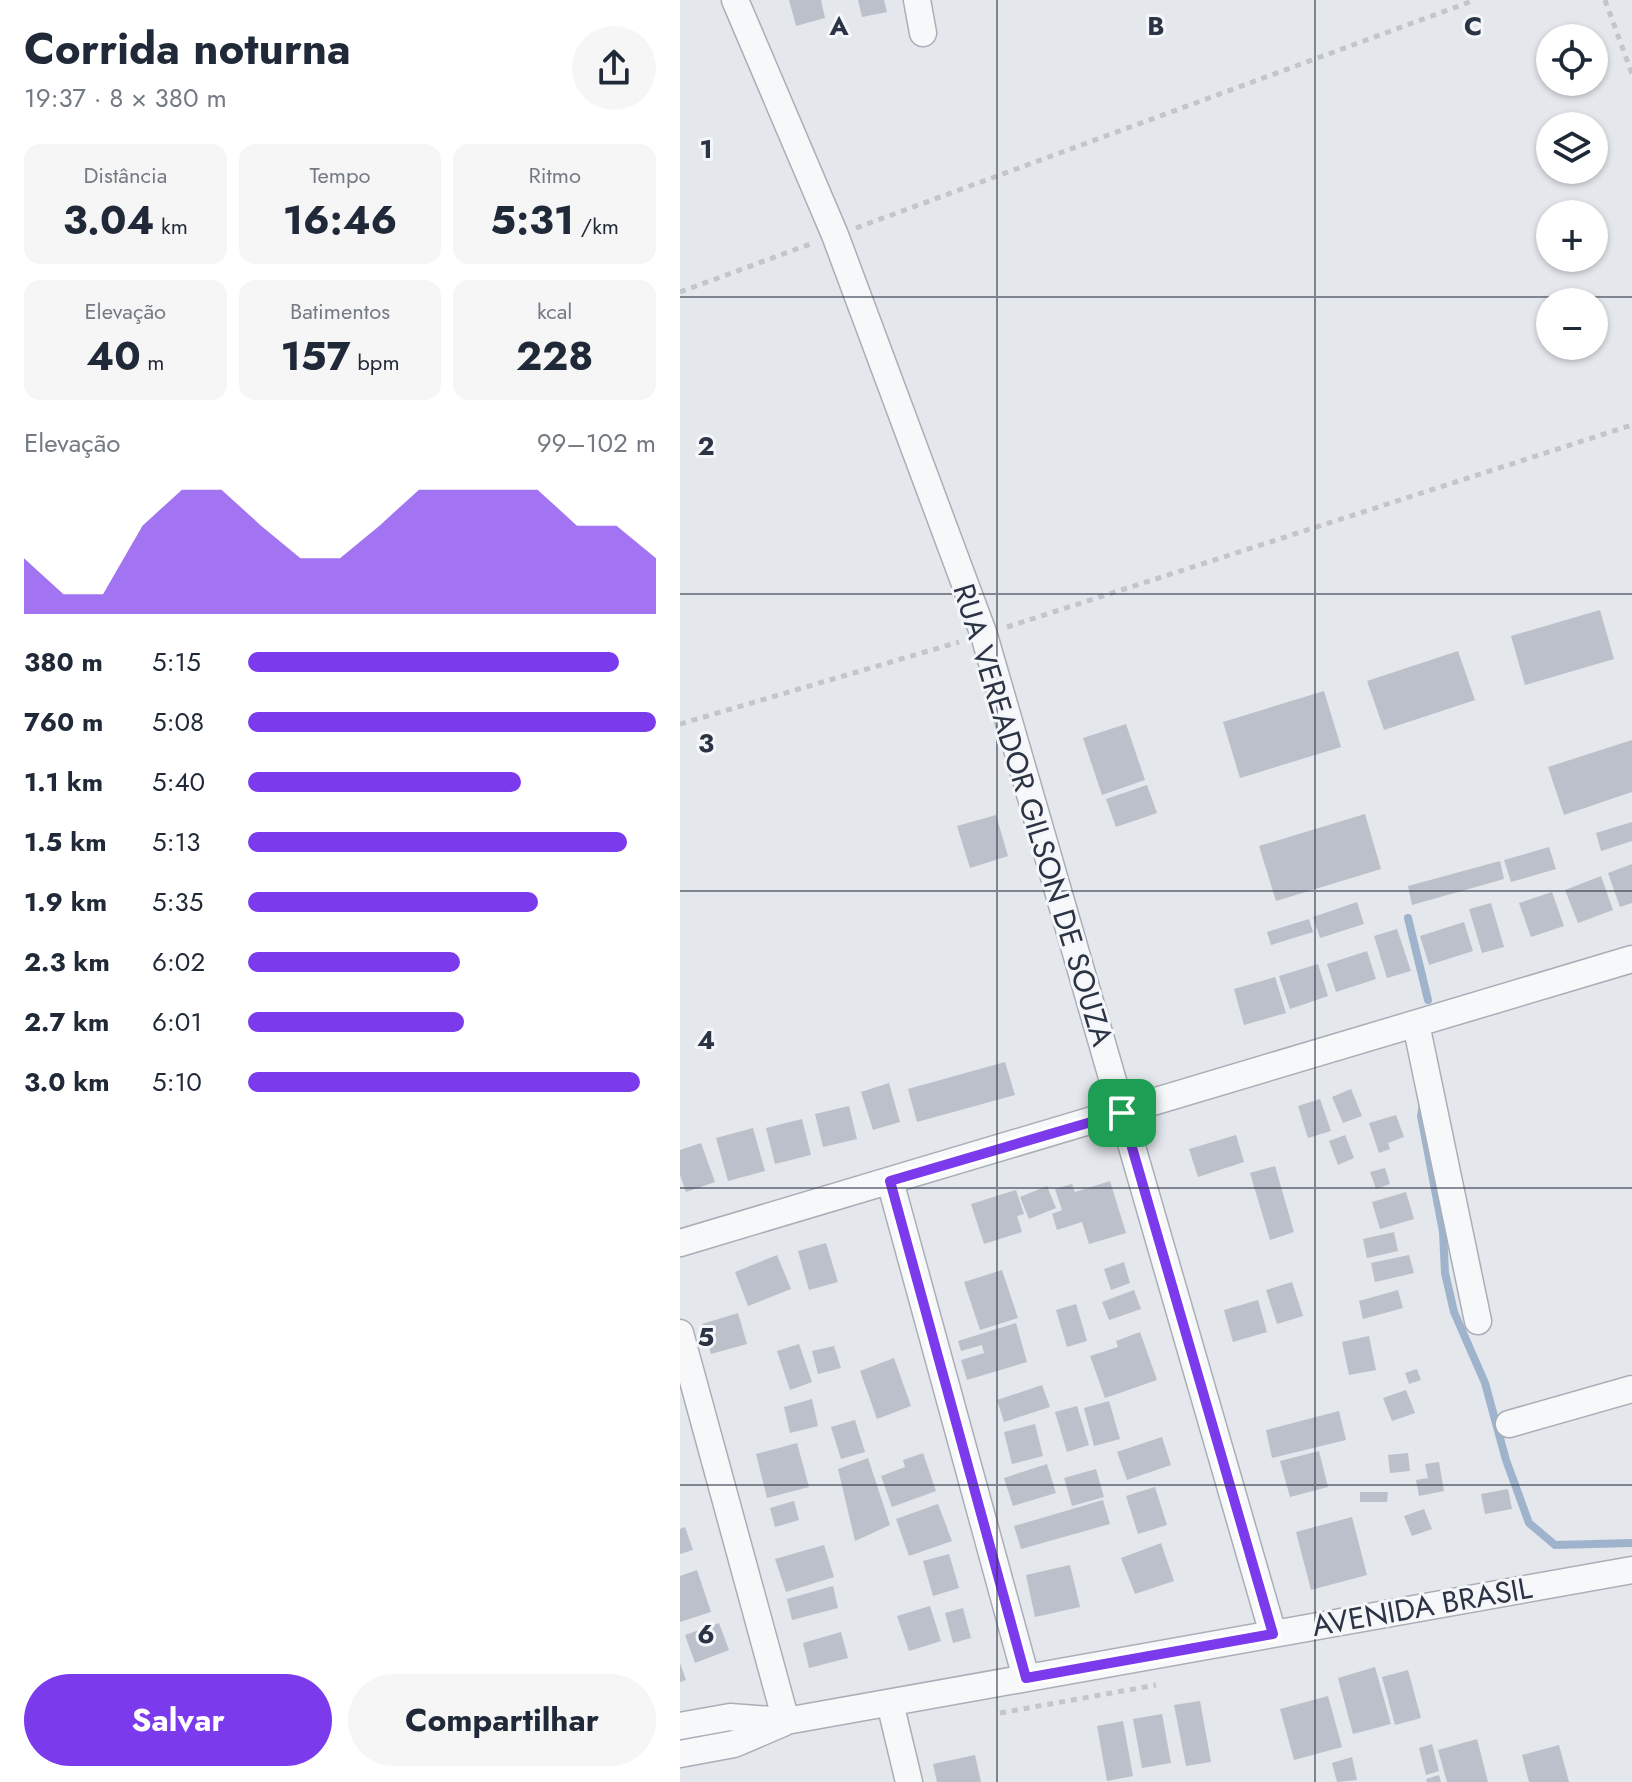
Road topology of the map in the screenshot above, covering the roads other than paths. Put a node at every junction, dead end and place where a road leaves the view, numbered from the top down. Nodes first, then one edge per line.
1 (735, 0) edge
2 (917, 0) edge
3 (923, 33) dead end
4 (1632, 959) edge
5 (1416, 1024) junction
6 (1122, 1113) junction
7 (890, 1181) junction
8 (680, 1243) edge
9 (1478, 1321) dead end
10 (680, 1333) edge
11 (1632, 1389) edge
12 (1509, 1424) dead end
13 (1632, 1570) edge
14 (1273, 1634) junction
15 (1026, 1678) junction
16 (890, 1703) junction
17 (786, 1721) junction
18 (680, 1726) edge
19 (680, 1754) edge
20 (909, 1782) edge

1 - 6 street, RUA VEREADOR GILSON DE SOUZA
2 - 3 street
4 - 5 street
5 - 6 street
5 - 9 street
6 - 7 street
6 - 14 street, RUA VEREADOR GILSON DE SOUZA
7 - 8 street
7 - 15 street
10 - 17 street
11 - 12 street
13 - 14 street, AVENIDA BRASIL
14 - 15 street, AVENIDA BRASIL
15 - 16 street, AVENIDA BRASIL
16 - 17 street, AVENIDA BRASIL
16 - 20 street
17 - 18 street, AVENIDA BRASIL
17 - 19 street, AVENIDA BRASIL

